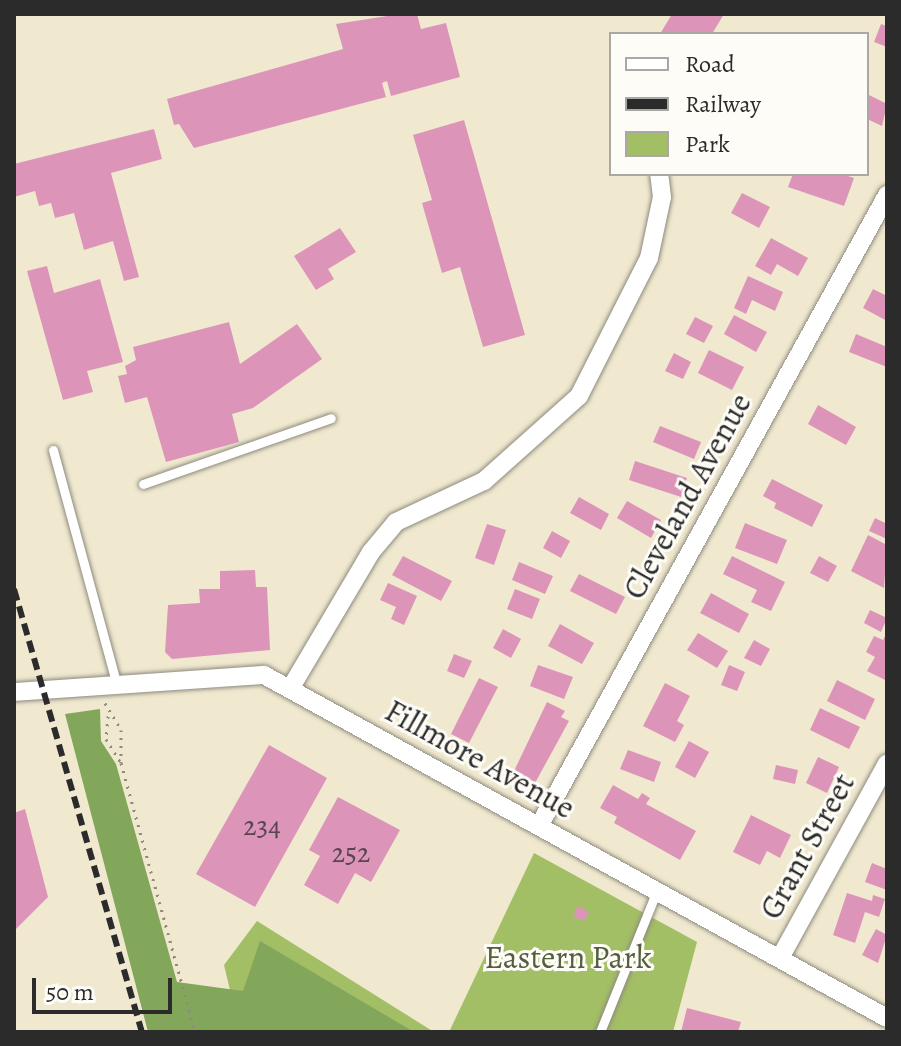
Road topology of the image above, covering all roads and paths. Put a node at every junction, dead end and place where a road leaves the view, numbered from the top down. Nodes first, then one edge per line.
1 (659, 176) edge
2 (887, 195) edge
3 (331, 418) dead end
4 (53, 450) dead end
5 (143, 484) dead end
6 (117, 685) junction
7 (290, 689) junction
8 (14, 692) edge
9 (121, 763) junction
10 (887, 763) edge
11 (539, 826) junction
12 (657, 890) junction
13 (780, 958) junction
14 (887, 1018) edge
15 (195, 1032) edge
16 (600, 1032) edge

1 - 7 street
2 - 11 street, Cleveland Avenue
3 - 5 lane
4 - 6 lane
6 - 7 street, Fillmore Avenue
6 - 8 street, Fillmore Avenue
7 - 11 street, Fillmore Avenue
9 - 9 path
9 - 15 path
10 - 13 street, Grant Street
11 - 12 street, Fillmore Avenue
12 - 13 street, Fillmore Avenue
12 - 16 lane
13 - 14 street, Fillmore Avenue

